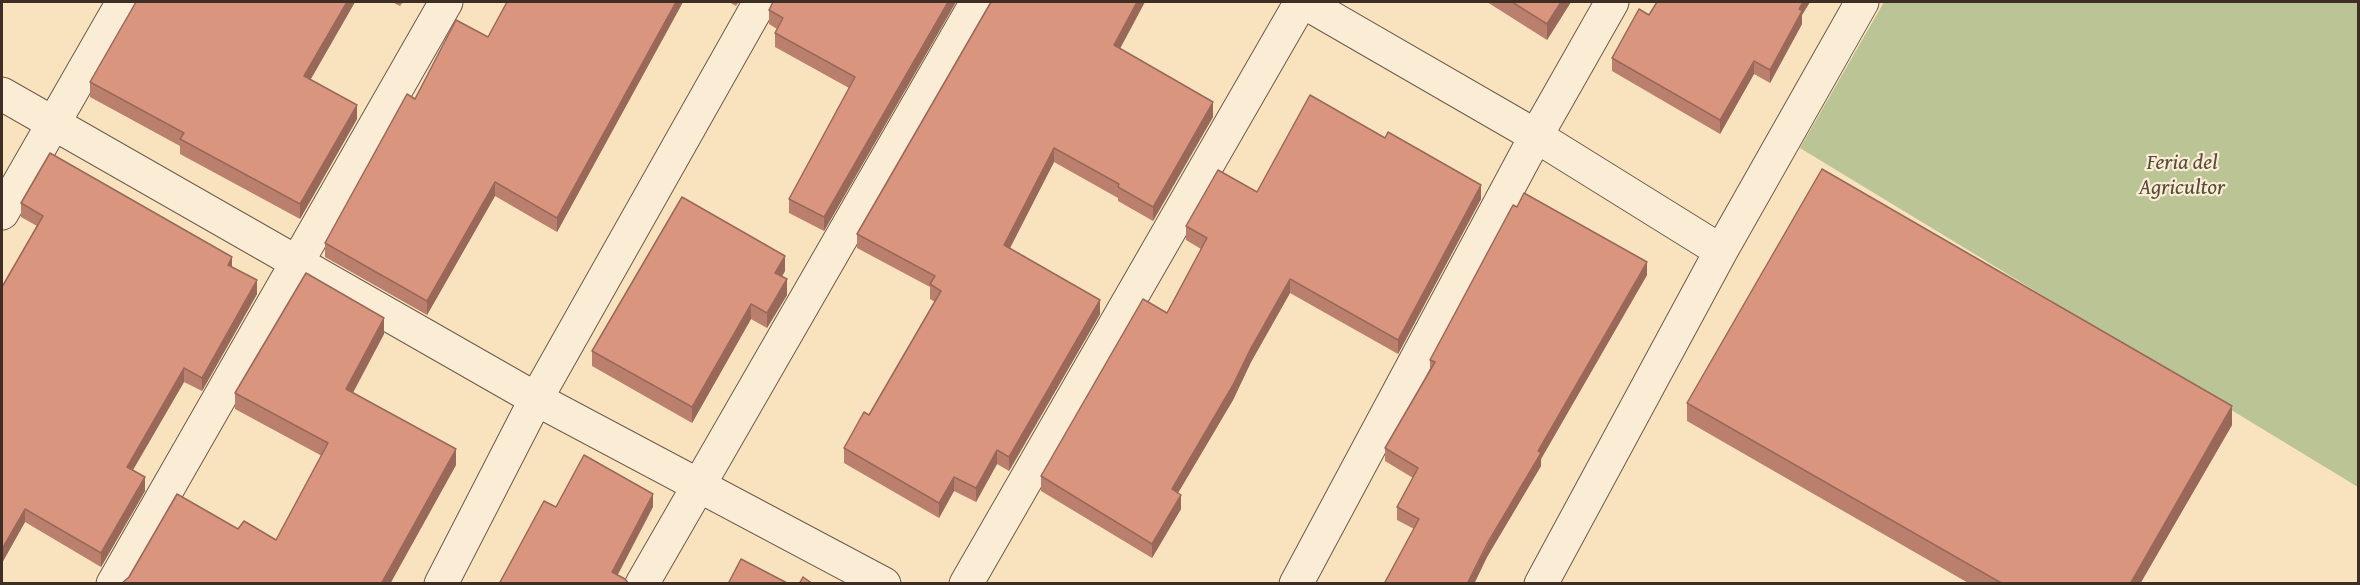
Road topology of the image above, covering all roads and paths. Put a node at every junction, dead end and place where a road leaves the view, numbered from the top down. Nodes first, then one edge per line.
1 (123, 2) edge
2 (446, 2) edge
3 (760, 2) edge
4 (977, 2) edge
5 (1303, 2) edge
6 (1612, 2) edge
7 (1862, 2) edge
8 (2, 94) edge
9 (53, 124) junction
10 (1536, 136) junction
11 (2, 213) edge
12 (1721, 251) junction
13 (296, 263) junction
14 (536, 399) junction
15 (698, 484) junction
16 (113, 584) edge
17 (441, 584) edge
18 (642, 584) edge
19 (884, 584) edge
20 (966, 584) edge
21 (1296, 584) edge
22 (1541, 584) edge

1 - 9 street
2 - 13 street
3 - 14 street
4 - 15 street
5 - 10 street
5 - 20 street
6 - 10 street
7 - 12 street
8 - 9 street
9 - 11 street
9 - 13 street
10 - 12 street
10 - 21 street
12 - 22 street
13 - 14 street
13 - 16 street
14 - 15 street
14 - 17 street
15 - 18 street
15 - 19 street

